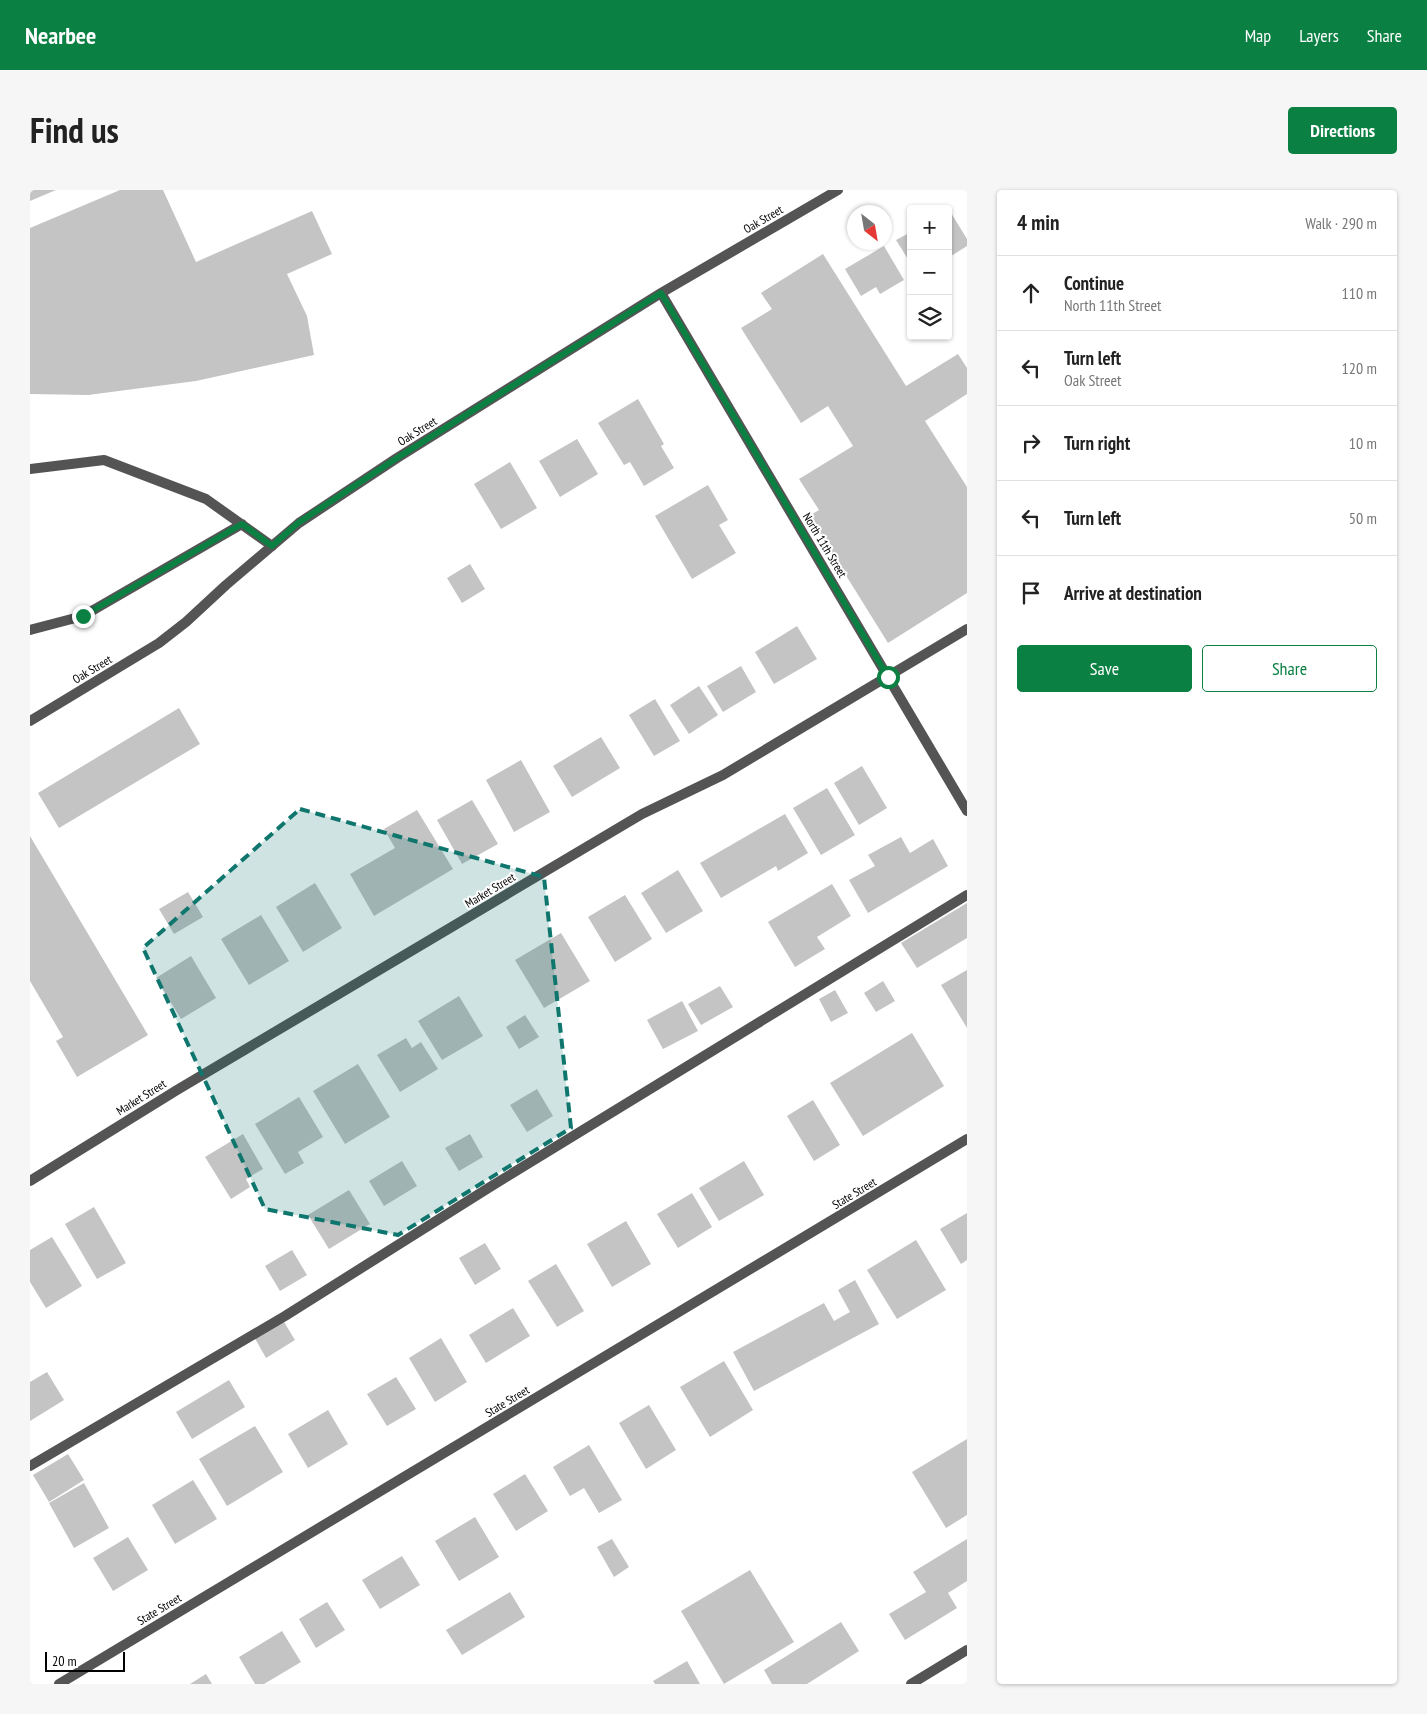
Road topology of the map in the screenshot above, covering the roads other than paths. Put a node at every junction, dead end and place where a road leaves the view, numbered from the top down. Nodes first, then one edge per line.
1 (838, 190) edge
2 (661, 293) junction
3 (30, 469) edge
4 (242, 524) junction
5 (272, 546) junction
6 (30, 630) edge
7 (967, 630) edge
8 (888, 677) junction
9 (30, 721) edge
10 (967, 811) edge
11 (967, 895) edge
12 (967, 1139) edge
13 (30, 1181) edge
14 (30, 1466) edge
15 (967, 1650) edge
16 (59, 1684) edge
17 (911, 1684) edge

1 - 2 street, Oak Street
2 - 5 street, Oak Street
2 - 8 street, North 11th Street
3 - 4 street
4 - 5 street
4 - 6 street
5 - 9 street, Oak Street
7 - 8 street, Market Street
8 - 10 street, North 11th Street
8 - 13 street, Market Street
11 - 14 street
12 - 16 street, State Street
15 - 17 street

